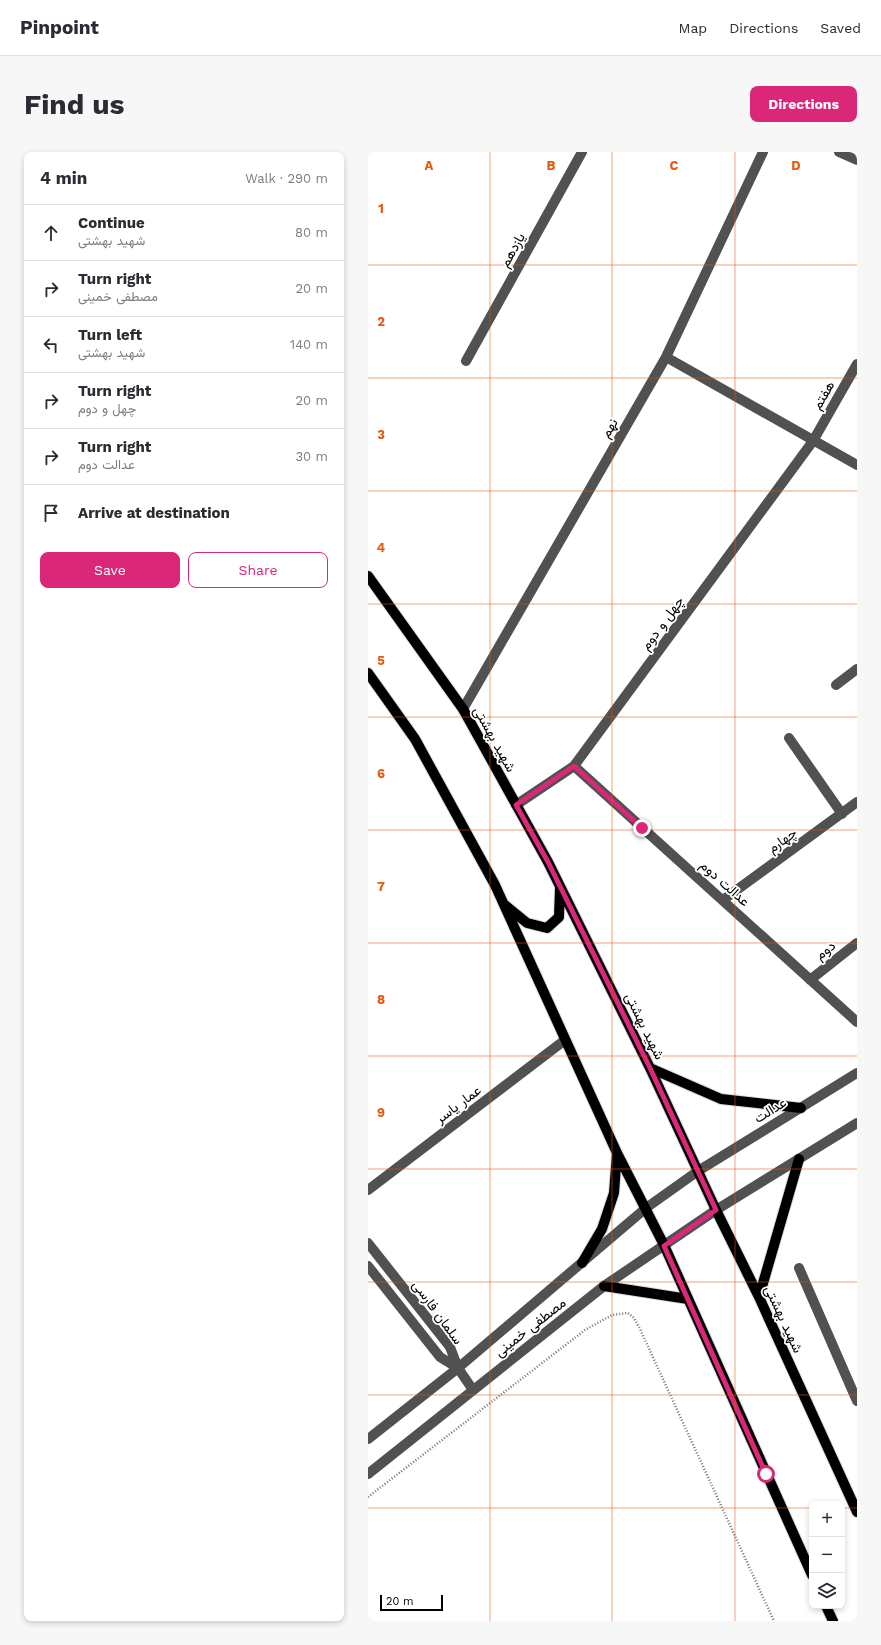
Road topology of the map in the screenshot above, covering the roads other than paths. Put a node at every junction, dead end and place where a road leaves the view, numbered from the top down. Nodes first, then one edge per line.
1 (582, 152) edge
2 (763, 152) edge
3 (839, 152) edge
4 (857, 160) edge
5 (666, 357) junction
6 (466, 361) dead end
7 (857, 364) edge
8 (813, 441) junction
9 (857, 465) edge
10 (368, 576) edge
11 (857, 669) edge
12 (368, 674) edge
13 (836, 685) dead end
14 (463, 709) junction
15 (789, 738) dead end
16 (574, 766) junction
17 (857, 802) edge
18 (516, 805) junction
19 (842, 814) junction
20 (560, 886) junction
21 (723, 900) junction
22 (504, 903) junction
23 (857, 943) edge
24 (810, 980) junction
25 (857, 1022) edge
26 (565, 1040) junction
27 (650, 1068) junction
28 (857, 1073) edge
29 (801, 1108) junction
30 (857, 1123) edge
31 (617, 1153) junction
32 (799, 1159) junction
33 (698, 1171) junction
34 (368, 1190) edge
35 (646, 1208) junction
36 (716, 1210) junction
37 (368, 1242) edge
38 (664, 1246) junction
39 (582, 1263) junction
40 (368, 1266) edge
41 (799, 1268) dead end
42 (604, 1286) junction
43 (759, 1297) junction
44 (688, 1299) junction
45 (458, 1368) junction
46 (473, 1390) junction
47 (857, 1401) edge
48 (368, 1438) edge
49 (368, 1474) edge
50 (857, 1512) edge
51 (811, 1573) edge
52 (827, 1609) edge
53 (832, 1621) edge

1 - 6 street, یازدهم
2 - 5 street, نهم
3 - 4 street
5 - 8 street
5 - 14 street, نهم
7 - 8 street, هفتم
8 - 9 street
8 - 16 street, چهل و دوم
10 - 14 main road, شهید بهشتی
11 - 13 street
12 - 22 main road
14 - 18 main road, شهید بهشتی
15 - 19 street
16 - 18 street, چهل و دوم
16 - 21 street, عدالت دوم
17 - 19 street, چهارم
18 - 20 main road, شهید بهشتی
19 - 21 street, چهارم
20 - 22 main road
20 - 27 main road, شهید بهشتی
21 - 24 street, عدالت دوم
22 - 26 main road
23 - 24 street, دوم
24 - 25 street, عدالت دوم
26 - 31 main road
26 - 34 street, عمار یاسر
27 - 29 main road
27 - 33 main road, شهید بهشتی
28 - 29 street, عدالت
29 - 33 street, عدالت
30 - 32 street
31 - 35 main road
31 - 39 main road
32 - 36 street
32 - 43 main road
33 - 35 street, مصطفی خمینی
33 - 36 main road, شهید بهشتی
35 - 38 main road
35 - 39 street, مصطفی خمینی
36 - 38 street, مصطفی خمینی
36 - 43 main road, شهید بهشتی
37 - 45 street, سلمان فارسی
38 - 42 street, مصطفی خمینی
38 - 44 main road
39 - 45 street, مصطفی خمینی
40 - 45 street, سلمان فارسی
41 - 47 street
42 - 44 main road
42 - 46 street, مصطفی خمینی
43 - 50 main road, شهید بهشتی
44 - 51 main road
45 - 46 street
45 - 48 street, مصطفی خمینی
46 - 49 street, مصطفی خمینی
52 - 53 main road

